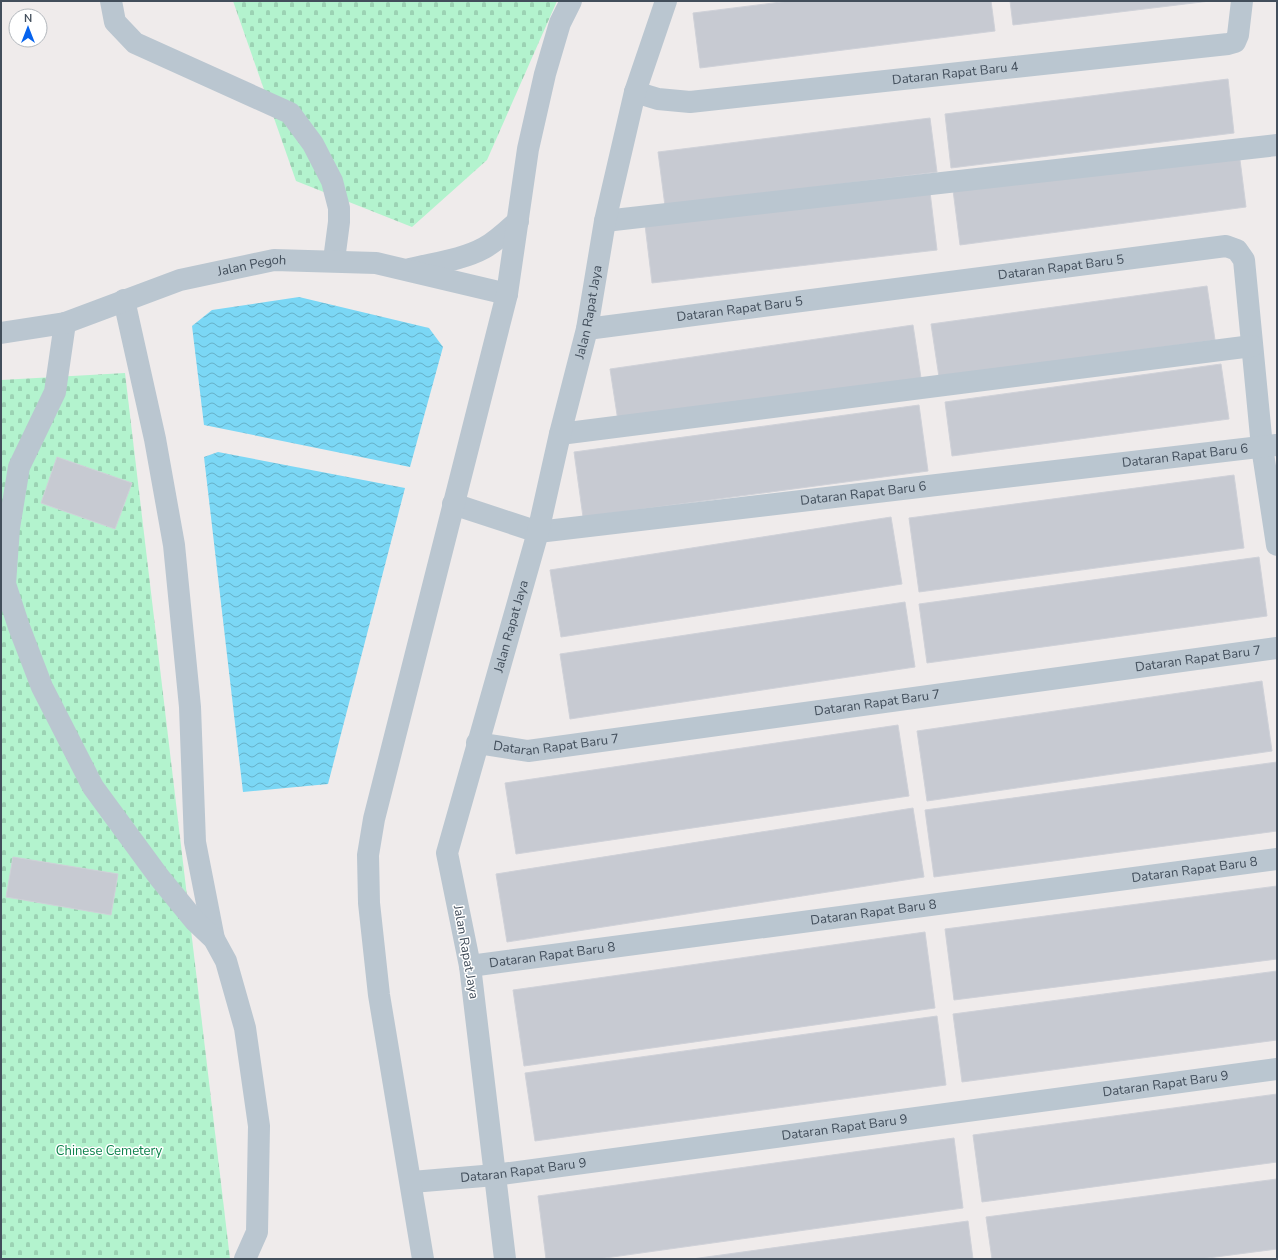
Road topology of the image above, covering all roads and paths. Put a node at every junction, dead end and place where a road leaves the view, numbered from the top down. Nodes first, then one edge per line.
1 (111, 1) edge
2 (570, 1) edge
3 (666, 1) edge
4 (1242, 1) edge
5 (635, 92) junction
6 (1277, 145) edge
7 (518, 221) junction
8 (605, 221) junction
9 (334, 260) junction
10 (405, 270) junction
11 (508, 294) junction
12 (124, 300) junction
13 (65, 322) junction
14 (587, 329) junction
15 (1, 333) edge
16 (1252, 346) junction
17 (560, 434) junction
18 (1270, 446) edge
19 (453, 504) junction
20 (538, 532) junction
21 (1277, 545) edge
22 (1277, 648) edge
23 (477, 743) junction
24 (1277, 859) edge
25 (214, 939) junction
26 (470, 966) junction
27 (1277, 1069) edge
28 (495, 1175) junction
29 (412, 1182) junction
30 (245, 1259) edge
31 (423, 1259) edge
32 (505, 1259) edge

1 - 9 street
2 - 7 street
3 - 5 street, Jalan Rapat Jaya
4 - 5 street, Dataran Rapat Baru 4
5 - 8 street, Jalan Rapat Jaya
6 - 8 street
7 - 10 street
7 - 11 street
8 - 14 street, Jalan Rapat Jaya
9 - 10 street, Jalan Pegoh
9 - 12 street, Jalan Pegoh
10 - 11 street, Jalan Pegoh
11 - 19 street
12 - 13 street, Jalan Pegoh
12 - 25 street
13 - 15 street, Jalan Pegoh
13 - 25 street
14 - 16 street, Dataran Rapat Baru 5
14 - 17 street, Jalan Rapat Jaya
16 - 17 street
16 - 18 street, Dataran Rapat Baru 5
17 - 20 street, Jalan Rapat Jaya
18 - 20 street, Dataran Rapat Baru 6
18 - 21 street, Dataran Rapat Baru 5
19 - 20 street, Dataran Rapat Baru 6
19 - 29 street
20 - 23 street, Jalan Rapat Jaya
22 - 23 street, Dataran Rapat Baru 7
23 - 26 street, Jalan Rapat Jaya
24 - 26 street, Dataran Rapat Baru 8
25 - 30 street
26 - 28 street, Jalan Rapat Jaya
27 - 28 street, Dataran Rapat Baru 9
28 - 29 street, Dataran Rapat Baru 9
28 - 32 street, Jalan Rapat Jaya
29 - 31 street

